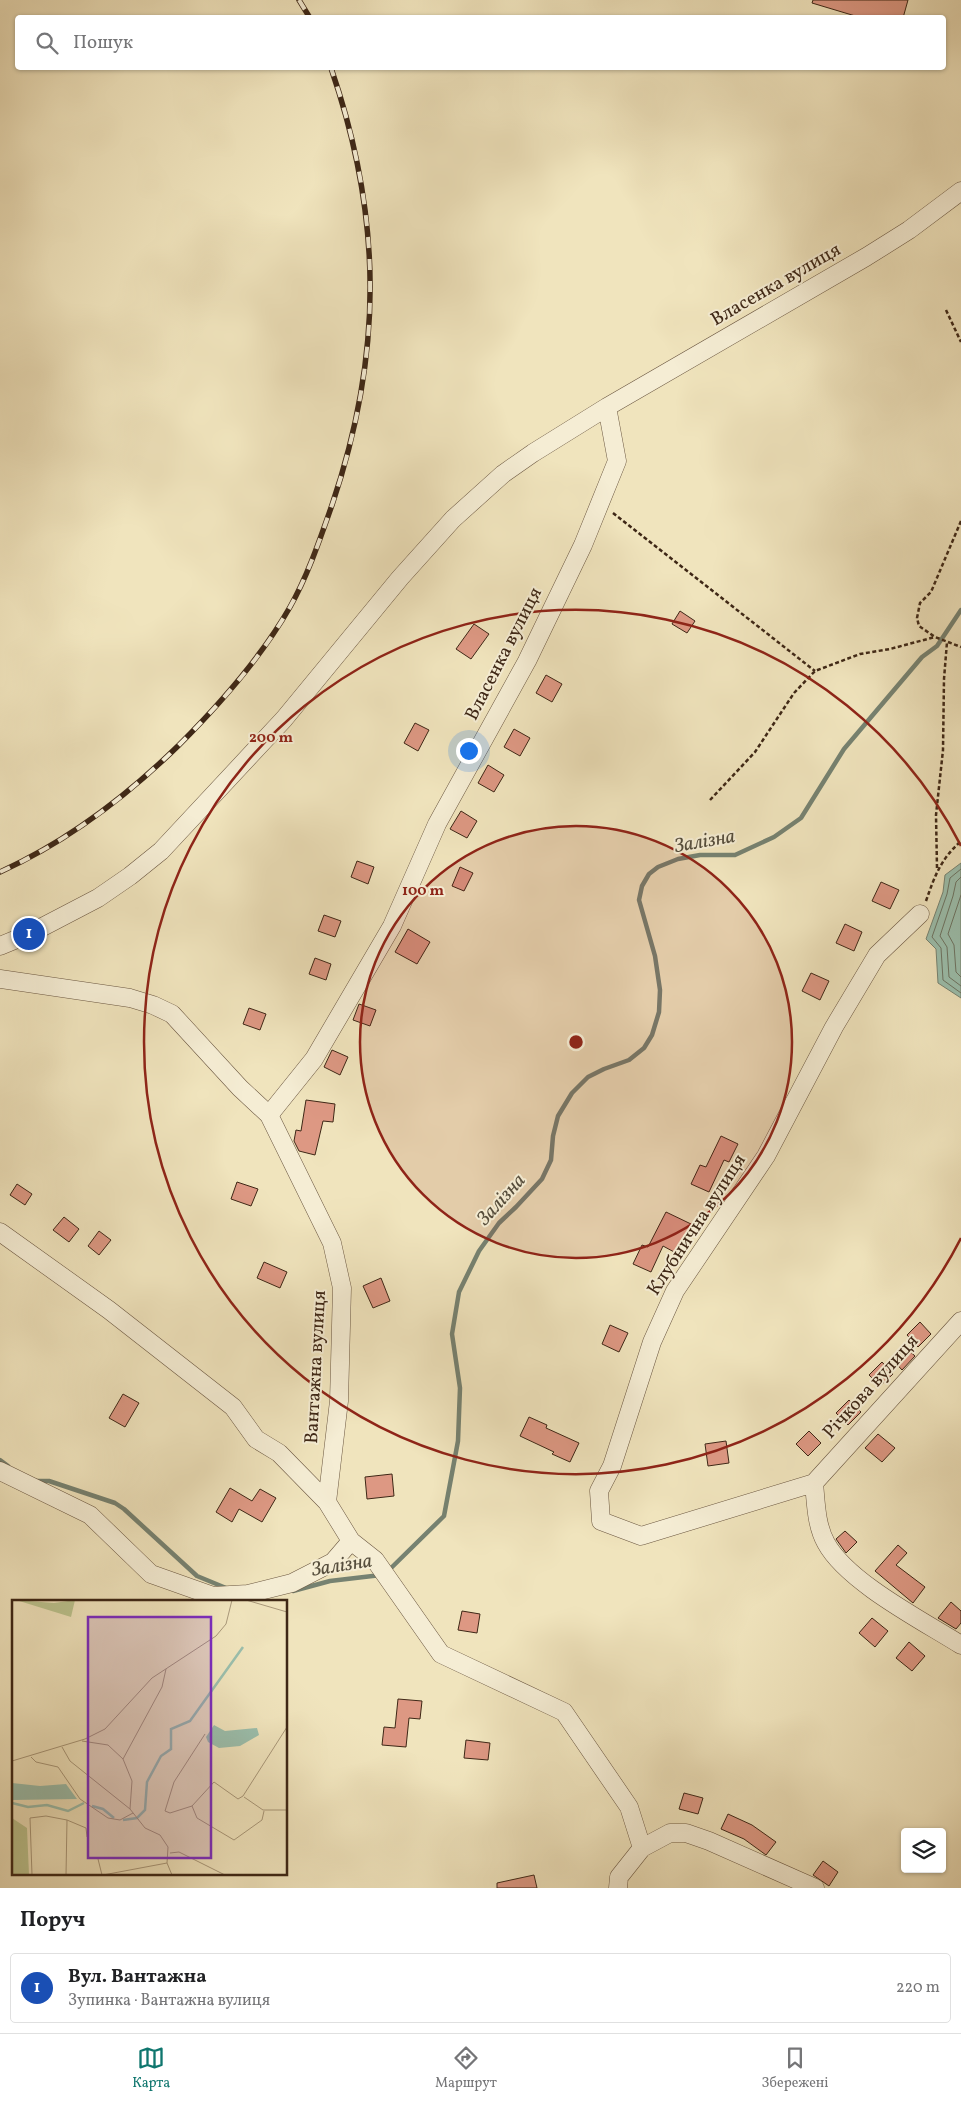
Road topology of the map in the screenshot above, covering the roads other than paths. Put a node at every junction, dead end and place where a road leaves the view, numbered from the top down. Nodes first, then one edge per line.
1 (961, 191) edge
2 (603, 409) junction
3 (920, 914) road end
4 (0, 946) edge
5 (0, 979) edge
6 (269, 1115) junction
7 (0, 1232) edge
8 (961, 1321) edge
9 (0, 1471) edge
10 (814, 1483) junction
11 (327, 1502) junction
12 (351, 1541) junction
13 (961, 1645) edge
14 (642, 1848) junction
15 (618, 1888) edge
16 (815, 1888) edge

1 - 2 street, Власенка вулиця
2 - 4 street
2 - 6 street, Власенка вулиця
3 - 10 street, Клубнична вулиця
5 - 6 street, Вантажна вулиця
6 - 11 street, Вантажна вулиця
7 - 11 street, Вантажна вулиця
8 - 10 street, Річкова вулиця
9 - 12 street
10 - 13 street
11 - 12 street, Вантажна вулиця
12 - 14 street, Вантажна вулиця
14 - 15 street
14 - 16 street

